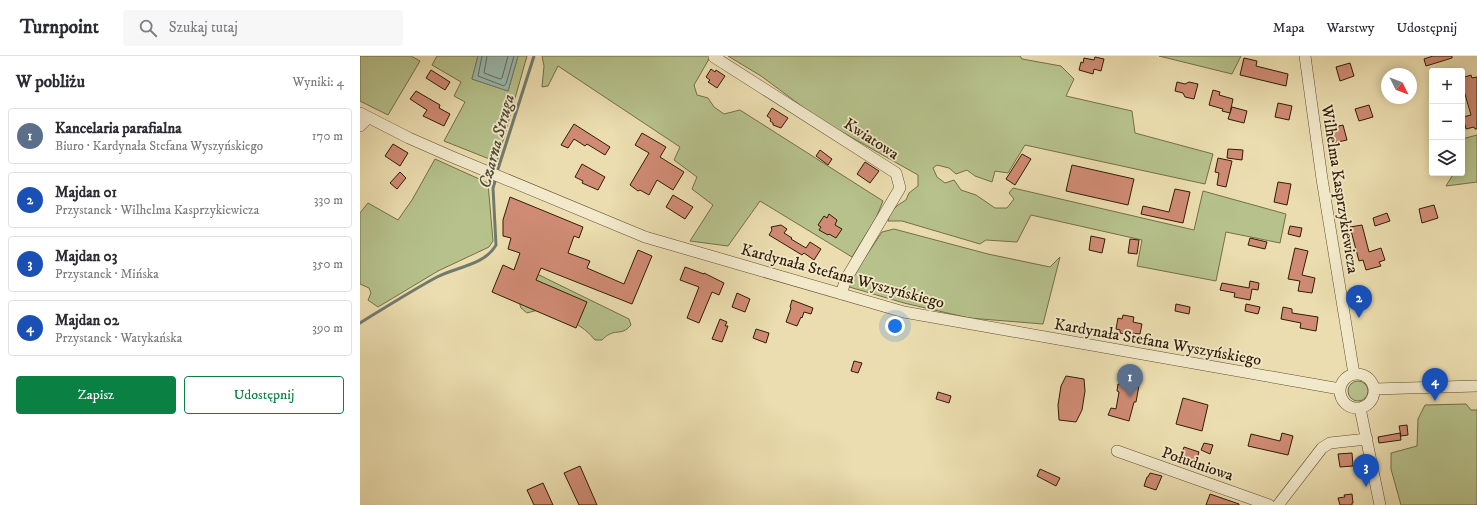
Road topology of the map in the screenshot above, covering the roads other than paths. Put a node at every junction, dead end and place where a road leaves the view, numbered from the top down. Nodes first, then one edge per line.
1 (1304, 56) edge
2 (714, 57) dead end
3 (364, 115) edge
4 (360, 126) edge
5 (841, 294) junction
6 (1354, 374) junction
7 (1477, 386) edge
8 (1340, 389) junction
9 (1374, 389) junction
10 (1360, 408) junction
11 (1367, 439) junction
12 (1116, 451) dead end
13 (1269, 505) edge
14 (1278, 505) edge
15 (1380, 505) edge

1 - 6 street, Wilhelma Kasprzykiewicza
2 - 5 street, Kwiatowa
3 - 4 street
3 - 5 street, Kardynała Stefana Wyszyńskiego
5 - 8 street, Kardynała Stefana Wyszyńskiego
6 - 8 street
6 - 9 street
7 - 9 street
8 - 10 street
9 - 10 street
10 - 11 street
11 - 14 street
11 - 15 street
12 - 13 street, Południowa

